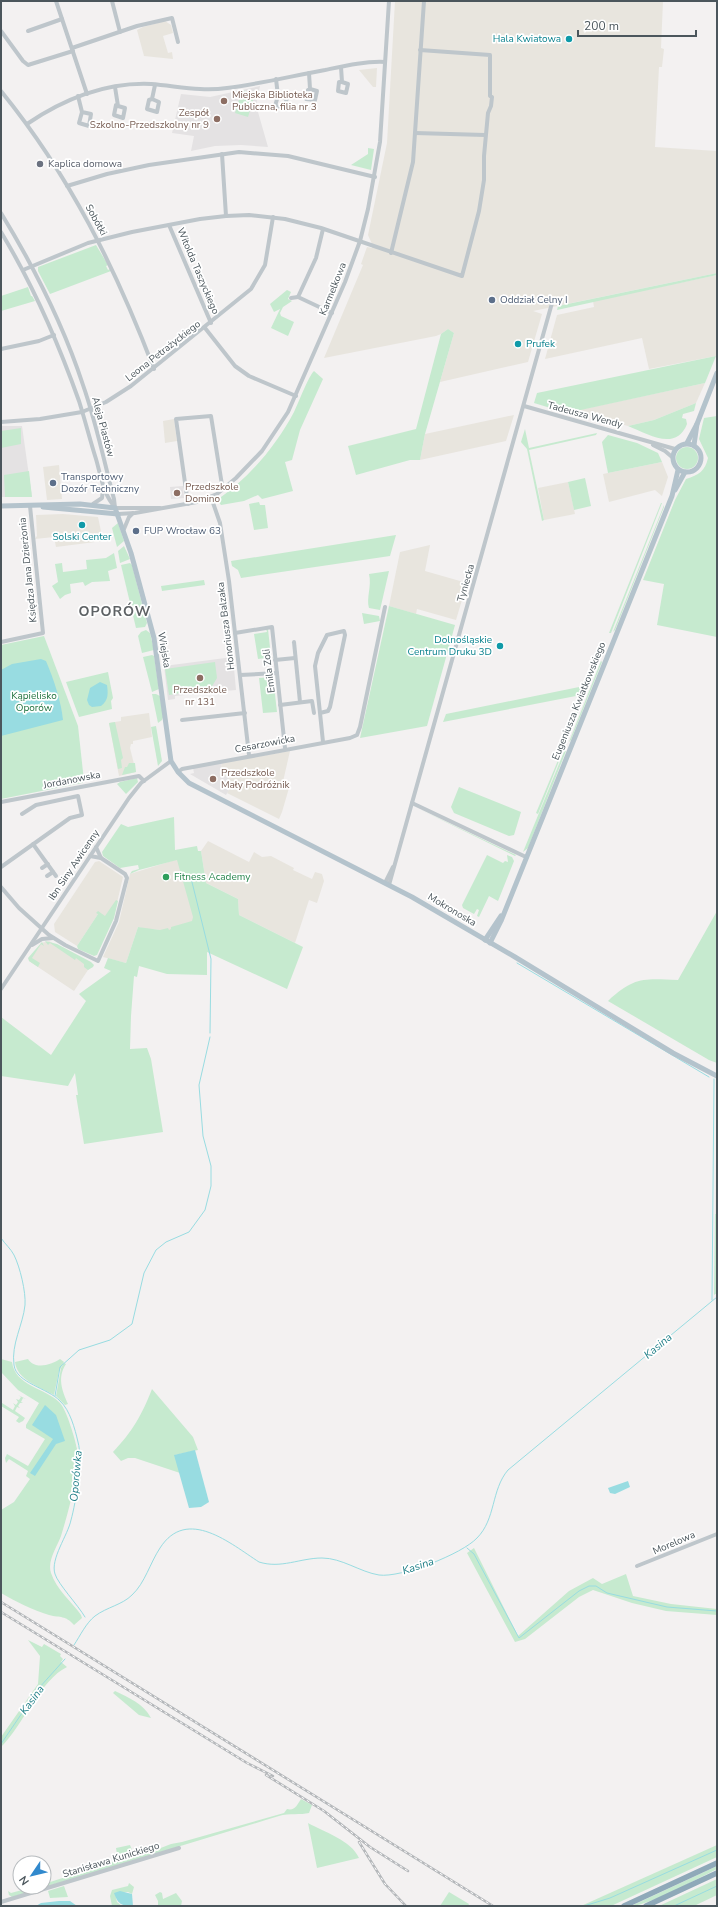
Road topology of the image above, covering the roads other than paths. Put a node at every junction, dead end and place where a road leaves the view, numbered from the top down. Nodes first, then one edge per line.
1 (56, 1) edge
2 (112, 1) edge
3 (389, 1) edge
4 (424, 1) edge
5 (62, 20) junction
6 (1, 31) edge
7 (28, 31) dead end
8 (120, 32) junction
9 (178, 42) dead end
10 (72, 50) junction
11 (420, 50) junction
12 (385, 62) junction
13 (341, 67) junction
14 (309, 73) junction
15 (276, 79) junction
16 (342, 82) dead end
17 (155, 84) junction
18 (115, 87) junction
19 (310, 89) dead end
20 (1, 91) edge
21 (87, 94) junction
22 (78, 96) junction
23 (278, 96) dead end
24 (152, 99) dead end
25 (118, 106) dead end
26 (82, 112) dead end
27 (27, 124) junction
28 (415, 133) junction
29 (486, 135) junction
30 (222, 154) junction
31 (375, 177) junction
32 (67, 186) junction
33 (1, 213) edge
34 (226, 216) junction
35 (273, 217) junction
36 (170, 225) junction
37 (323, 229) junction
38 (1, 232) edge
39 (99, 240) junction
40 (360, 241) junction
41 (391, 253) junction
42 (32, 266) junction
43 (23, 270) junction
44 (298, 297) junction
45 (291, 298) dead end
46 (552, 303) dead end
47 (332, 312) junction
48 (211, 323) junction
49 (205, 328) junction
50 (54, 335) junction
51 (1, 349) edge
52 (154, 369) junction
53 (717, 373) edge
54 (296, 396) junction
55 (524, 406) junction
56 (91, 409) junction
57 (82, 412) junction
58 (1, 422) edge
59 (697, 424) junction
60 (642, 440) junction
61 (687, 443) junction
62 (694, 445) junction
63 (675, 449) junction
64 (672, 458) junction
65 (678, 470) junction
66 (685, 472) junction
67 (103, 486) junction
68 (224, 489) junction
69 (672, 496) junction
70 (211, 497) junction
71 (188, 504) junction
72 (89, 505) junction
73 (1, 506) edge
74 (32, 506) junction
75 (115, 508) junction
76 (162, 508) junction
77 (134, 513) junction
78 (118, 514) junction
79 (124, 530) junction
80 (385, 607) dead end
81 (235, 633) junction
82 (1, 642) edge
83 (294, 642) dead end
84 (295, 658) junction
85 (276, 660) junction
86 (277, 672) junction
87 (240, 675) junction
88 (300, 702) junction
89 (280, 705) junction
90 (245, 713) junction
91 (314, 713) dead end
92 (320, 713) junction
93 (182, 720) dead end
94 (323, 742) junction
95 (285, 748) junction
96 (249, 755) junction
97 (171, 761) junction
98 (176, 770) junction
99 (144, 781) junction
100 (1, 802) edge
101 (412, 803) junction
102 (22, 814) dead end
103 (33, 844) junction
104 (96, 847) junction
105 (90, 856) junction
106 (526, 857) junction
107 (101, 858) junction
108 (48, 864) junction
109 (1, 868) edge
110 (42, 868) dead end
111 (47, 876) dead end
112 (387, 884) junction
113 (1, 887) edge
114 (42, 928) junction
115 (53, 938) junction
116 (487, 942) junction
117 (30, 946) junction
118 (1, 989) edge
119 (717, 1076) edge
120 (717, 1534) edge
121 (637, 1566) dead end
122 (179, 1848) dead end
123 (717, 1863) edge
124 (717, 1873) edge
125 (1, 1902) edge
126 (624, 1906) edge
127 (646, 1906) edge

1 - 5 street
2 - 8 street
3 - 12 street, Karmelkowa
4 - 11 street
5 - 7 street
5 - 10 street
6 - 10 street
8 - 9 street
8 - 10 street
10 - 21 street
11 - 28 street
11 - 29 street
12 - 13 street
12 - 31 street, Karmelkowa
13 - 14 street
13 - 16 street
14 - 15 street
14 - 19 street
15 - 17 street
15 - 23 street
17 - 18 street
17 - 24 street
18 - 21 street
18 - 25 street
20 - 27 street, Sobótki
21 - 22 street
22 - 26 street
22 - 27 street
27 - 32 street, Sobótki
28 - 29 street
28 - 41 street
29 - 41 street
30 - 31 street
30 - 32 street
30 - 34 street
31 - 40 street, Karmelkowa
32 - 39 street, Sobótki
33 - 42 street, Aleja Piastów
34 - 35 street
34 - 36 street
35 - 37 street
35 - 48 street, Leona Petrażyckiego
36 - 39 street
36 - 48 street, Witolda Taszyckiego
37 - 40 street
37 - 44 street
38 - 43 street, Aleja Piastów
39 - 42 street
39 - 52 street, Sobótki
40 - 41 street
40 - 47 street, Karmelkowa
42 - 43 street
42 - 56 street, Aleja Piastów
43 - 50 street, Aleja Piastów
44 - 45 street
44 - 47 street
46 - 55 street, Tyniecka
47 - 54 street, Karmelkowa
48 - 49 street, Leona Petrażyckiego
49 - 52 street, Leona Petrażyckiego
49 - 54 street
50 - 51 street
50 - 57 street, Aleja Piastów
52 - 56 street, Leona Petrażyckiego
53 - 59 main road
54 - 68 street, Karmelkowa
55 - 60 street, Tadeusza Wendy
55 - 101 street, Tyniecka
56 - 57 street, Leona Petrażyckiego
56 - 75 street, Aleja Piastów
57 - 58 street, Leona Petrażyckiego
57 - 67 street, Aleja Piastów
59 - 61 main road
59 - 62 main road
60 - 63 street, Tadeusza Wendy
60 - 64 street, Tadeusza Wendy
61 - 62 main road
61 - 63 main road
62 - 66 main road
63 - 64 main road
64 - 65 main road
65 - 66 main road
65 - 69 main road, Eugeniusza Kwiatkowskiego
66 - 69 main road, Eugeniusza Kwiatkowskiego
67 - 72 street
67 - 75 street, Aleja Piastów
68 - 70 street, Karmelkowa
68 - 71 street
69 - 106 main road, Eugeniusza Kwiatkowskiego
70 - 71 street, Karmelkowa
70 - 81 street, Honoriusza Balzaka
71 - 76 street, Karmelkowa
72 - 74 main road
72 - 75 main road
73 - 74 main road
74 - 78 main road
74 - 82 street, Księdza Jana Dzierżonia
75 - 76 street, Karmelkowa
75 - 78 main road, Wiejska
76 - 77 street, Karmelkowa
77 - 78 street, Karmelkowa
77 - 79 street
78 - 79 main road, Wiejska
79 - 97 main road, Wiejska
80 - 94 street, Cesarzowicka
81 - 85 street, Emila Zoli
81 - 87 street, Honoriusza Balzaka
83 - 84 street
84 - 85 street
84 - 88 street
85 - 86 street, Emila Zoli
86 - 87 street
86 - 89 street, Emila Zoli
87 - 90 street, Honoriusza Balzaka
88 - 89 street
88 - 91 street
89 - 95 street, Emila Zoli
90 - 93 street
90 - 96 street, Honoriusza Balzaka
92 - 92 street
92 - 94 street
94 - 95 street, Cesarzowicka
95 - 96 street, Cesarzowicka
96 - 98 street, Cesarzowicka
97 - 98 main road, Wiejska
97 - 99 street, Ibn Siny Awicenny
98 - 112 main road, Mokronoska
99 - 100 street, Jordanowska
99 - 104 street, Ibn Siny Awicenny
101 - 106 street
101 - 112 street, Tyniecka
102 - 103 street
103 - 108 street
103 - 109 street
104 - 105 street, Ibn Siny Awicenny
104 - 107 street
105 - 107 street
105 - 114 street, Ibn Siny Awicenny
106 - 116 main road, Eugeniusza Kwiatkowskiego
107 - 115 street
108 - 110 street
108 - 111 street
112 - 116 main road, Mokronoska
113 - 114 street
114 - 115 street
114 - 117 street, Ibn Siny Awicenny
115 - 117 street
116 - 119 main road, Mokronoska
117 - 118 street, Ibn Siny Awicenny
120 - 121 street, Morelowa
122 - 125 street, Stanisława Kunickiego
123 - 126 highway
124 - 127 highway

